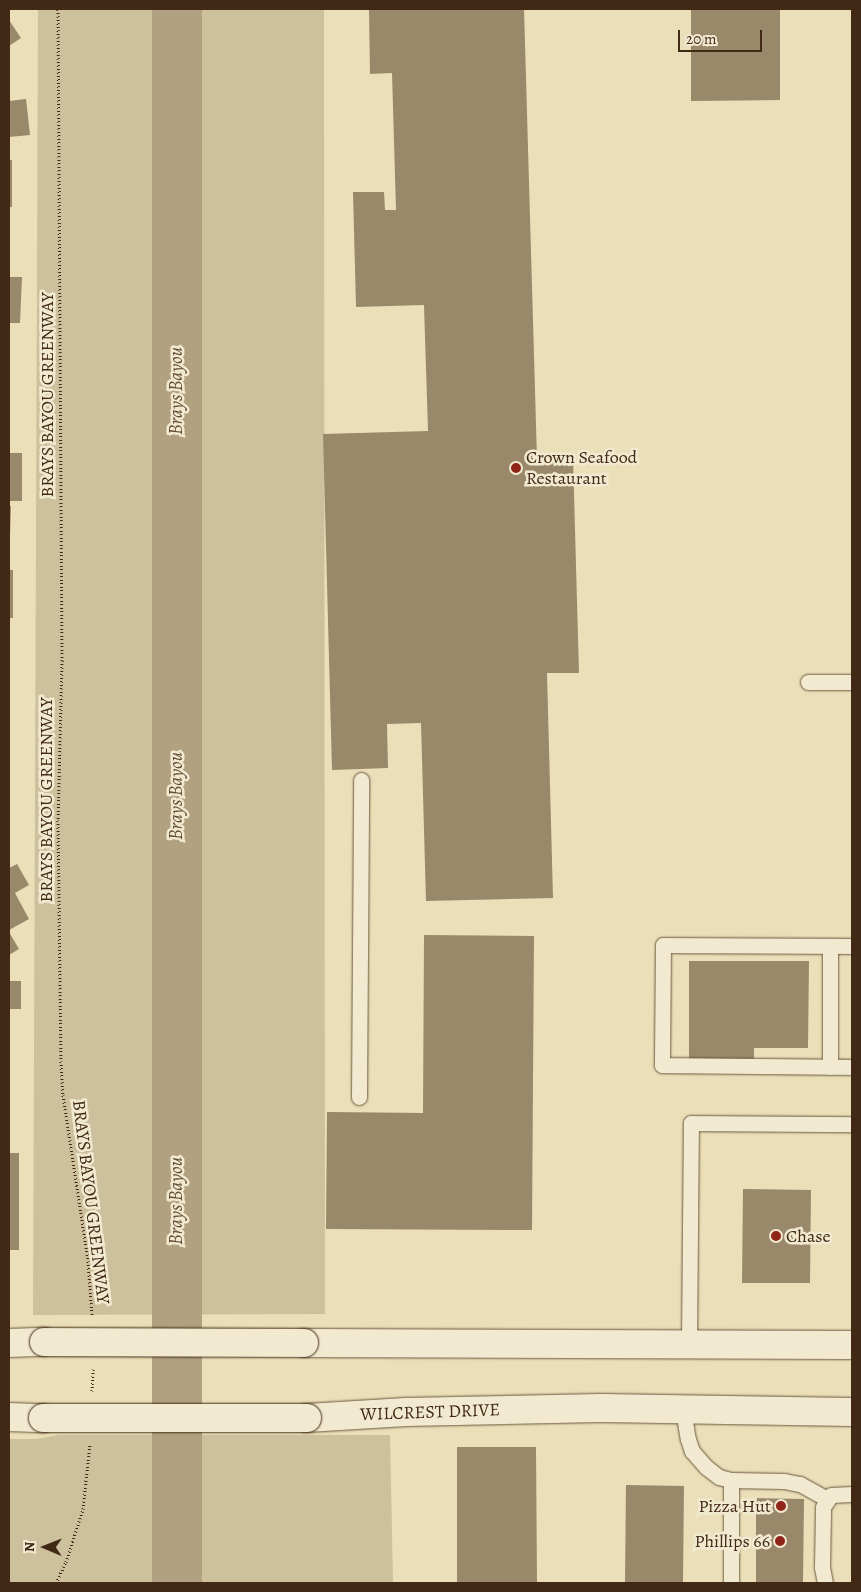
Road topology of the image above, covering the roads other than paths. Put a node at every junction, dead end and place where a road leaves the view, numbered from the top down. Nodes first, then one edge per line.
1 (808, 682) dead end
2 (852, 682) edge
3 (361, 780) dead end
4 (830, 946) junction
5 (852, 946) edge
6 (830, 1067) junction
7 (852, 1067) edge
8 (359, 1097) dead end
9 (852, 1124) edge
10 (9, 1343) edge
11 (689, 1344) junction
12 (852, 1345) edge
13 (683, 1409) junction
14 (852, 1412) edge
15 (9, 1417) edge
16 (731, 1480) junction
17 (852, 1494) edge
18 (827, 1499) junction
19 (731, 1583) edge
20 (825, 1583) edge

1 - 2 lane
3 - 8 lane
4 - 5 lane
4 - 6 lane
4 - 6 lane
6 - 7 lane
9 - 11 lane
10 - 11 main road, bridge
11 - 12 main road
13 - 14 main road, WILCREST DRIVE
13 - 15 main road, WILCREST DRIVE, bridge
13 - 16 lane
16 - 18 lane
16 - 19 lane
17 - 18 lane
18 - 20 lane

